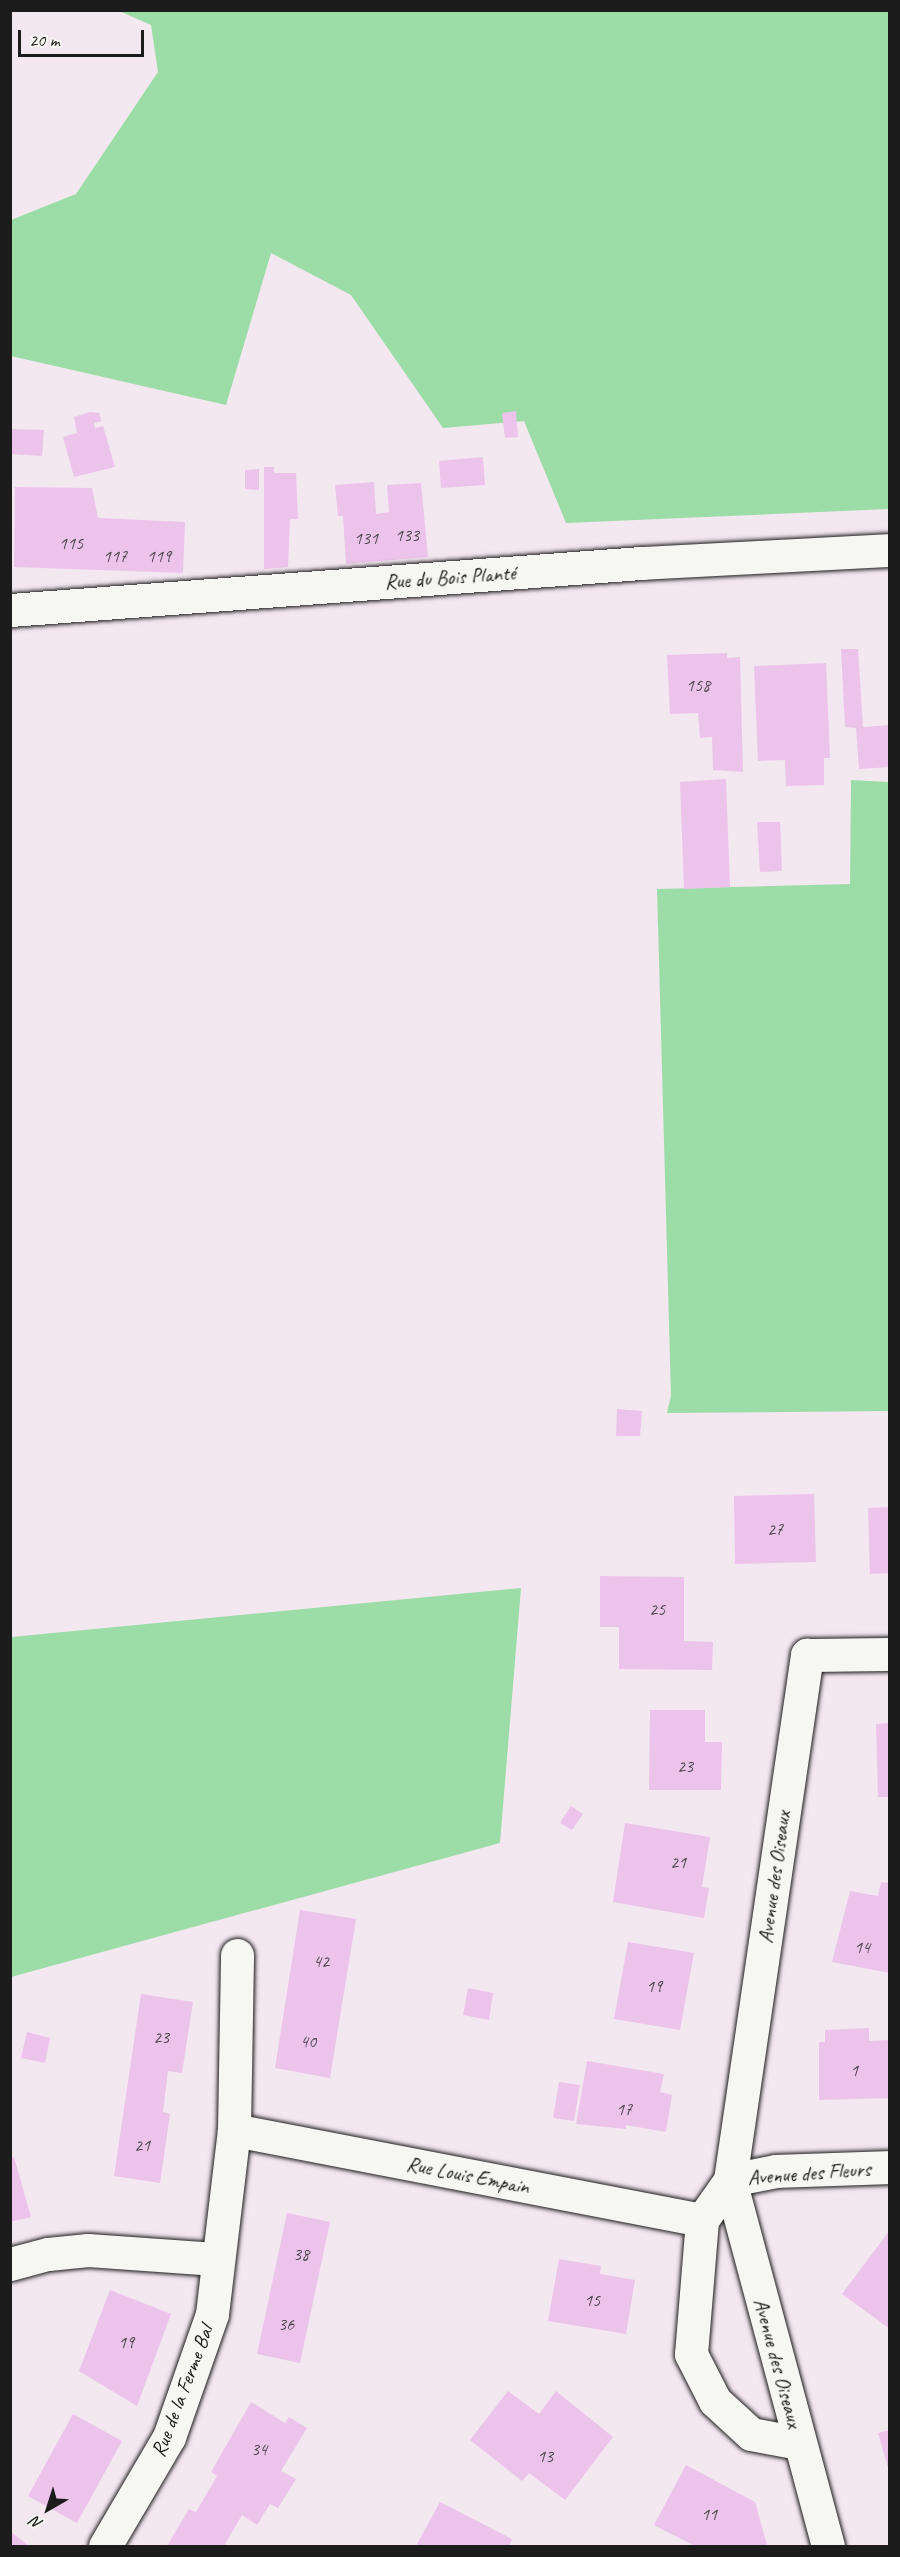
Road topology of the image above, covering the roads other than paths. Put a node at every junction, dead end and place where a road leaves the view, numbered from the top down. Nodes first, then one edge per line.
1 (890, 550) edge
2 (10, 610) edge
3 (890, 1654) edge
4 (237, 1955) dead end
5 (234, 2130) junction
6 (890, 2167) edge
7 (730, 2180) junction
8 (702, 2220) junction
9 (216, 2259) junction
10 (10, 2264) edge
11 (799, 2442) junction
12 (105, 2547) edge
13 (828, 2547) edge

1 - 2 street, Rue du Bois Planté
3 - 7 street, Avenue des Oiseaux
4 - 5 street
5 - 8 street, Rue Louis Empain
5 - 9 street
6 - 7 street, Avenue des Fleurs
7 - 8 street, Avenue des Oiseaux
7 - 11 street, Avenue des Oiseaux
8 - 11 street, Avenue des Oiseaux
9 - 10 street
9 - 12 street, Rue de la Ferme Bal
11 - 13 street, Avenue des Oiseaux

